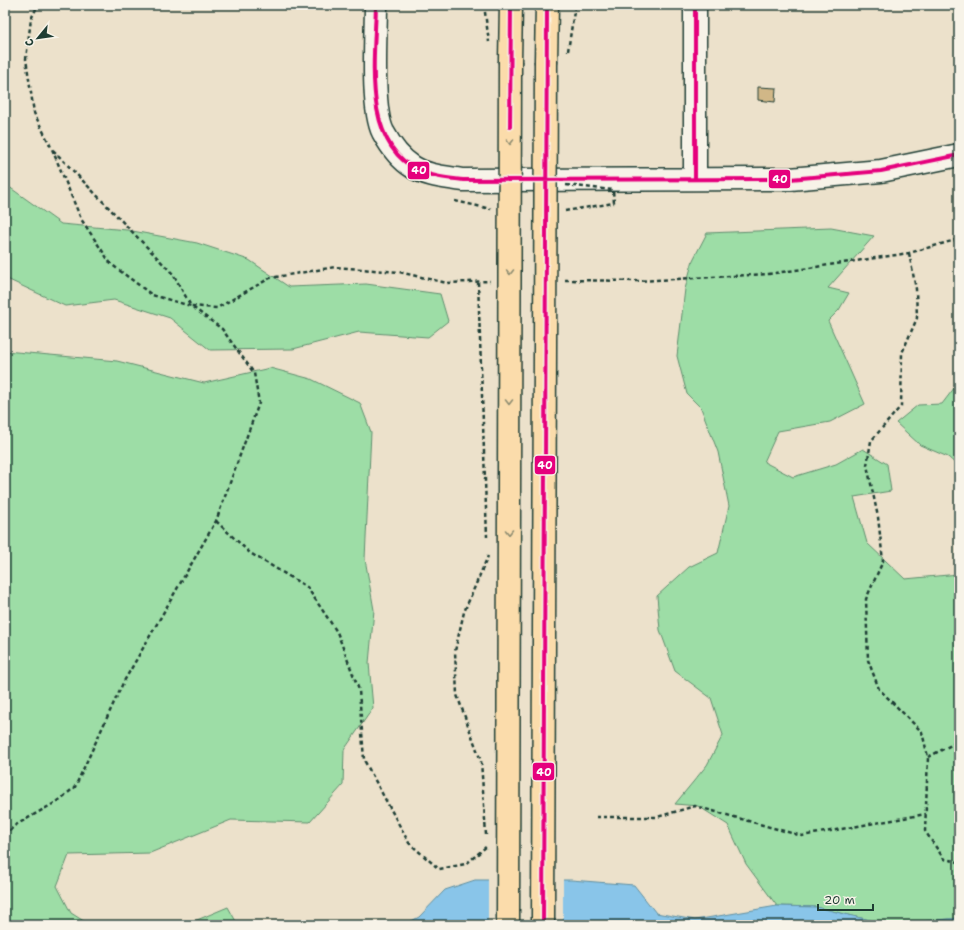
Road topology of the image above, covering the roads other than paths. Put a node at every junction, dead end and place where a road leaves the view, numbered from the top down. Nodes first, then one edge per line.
1 (376, 5) edge
2 (511, 5) edge
3 (547, 5) edge
4 (695, 5) edge
5 (959, 155) edge
6 (695, 179) junction
7 (508, 925) edge
8 (543, 925) edge

1 - 6 street
2 -> 7 highway, bridge
3 - 8 highway, bridge
4 - 6 street
5 - 6 street

